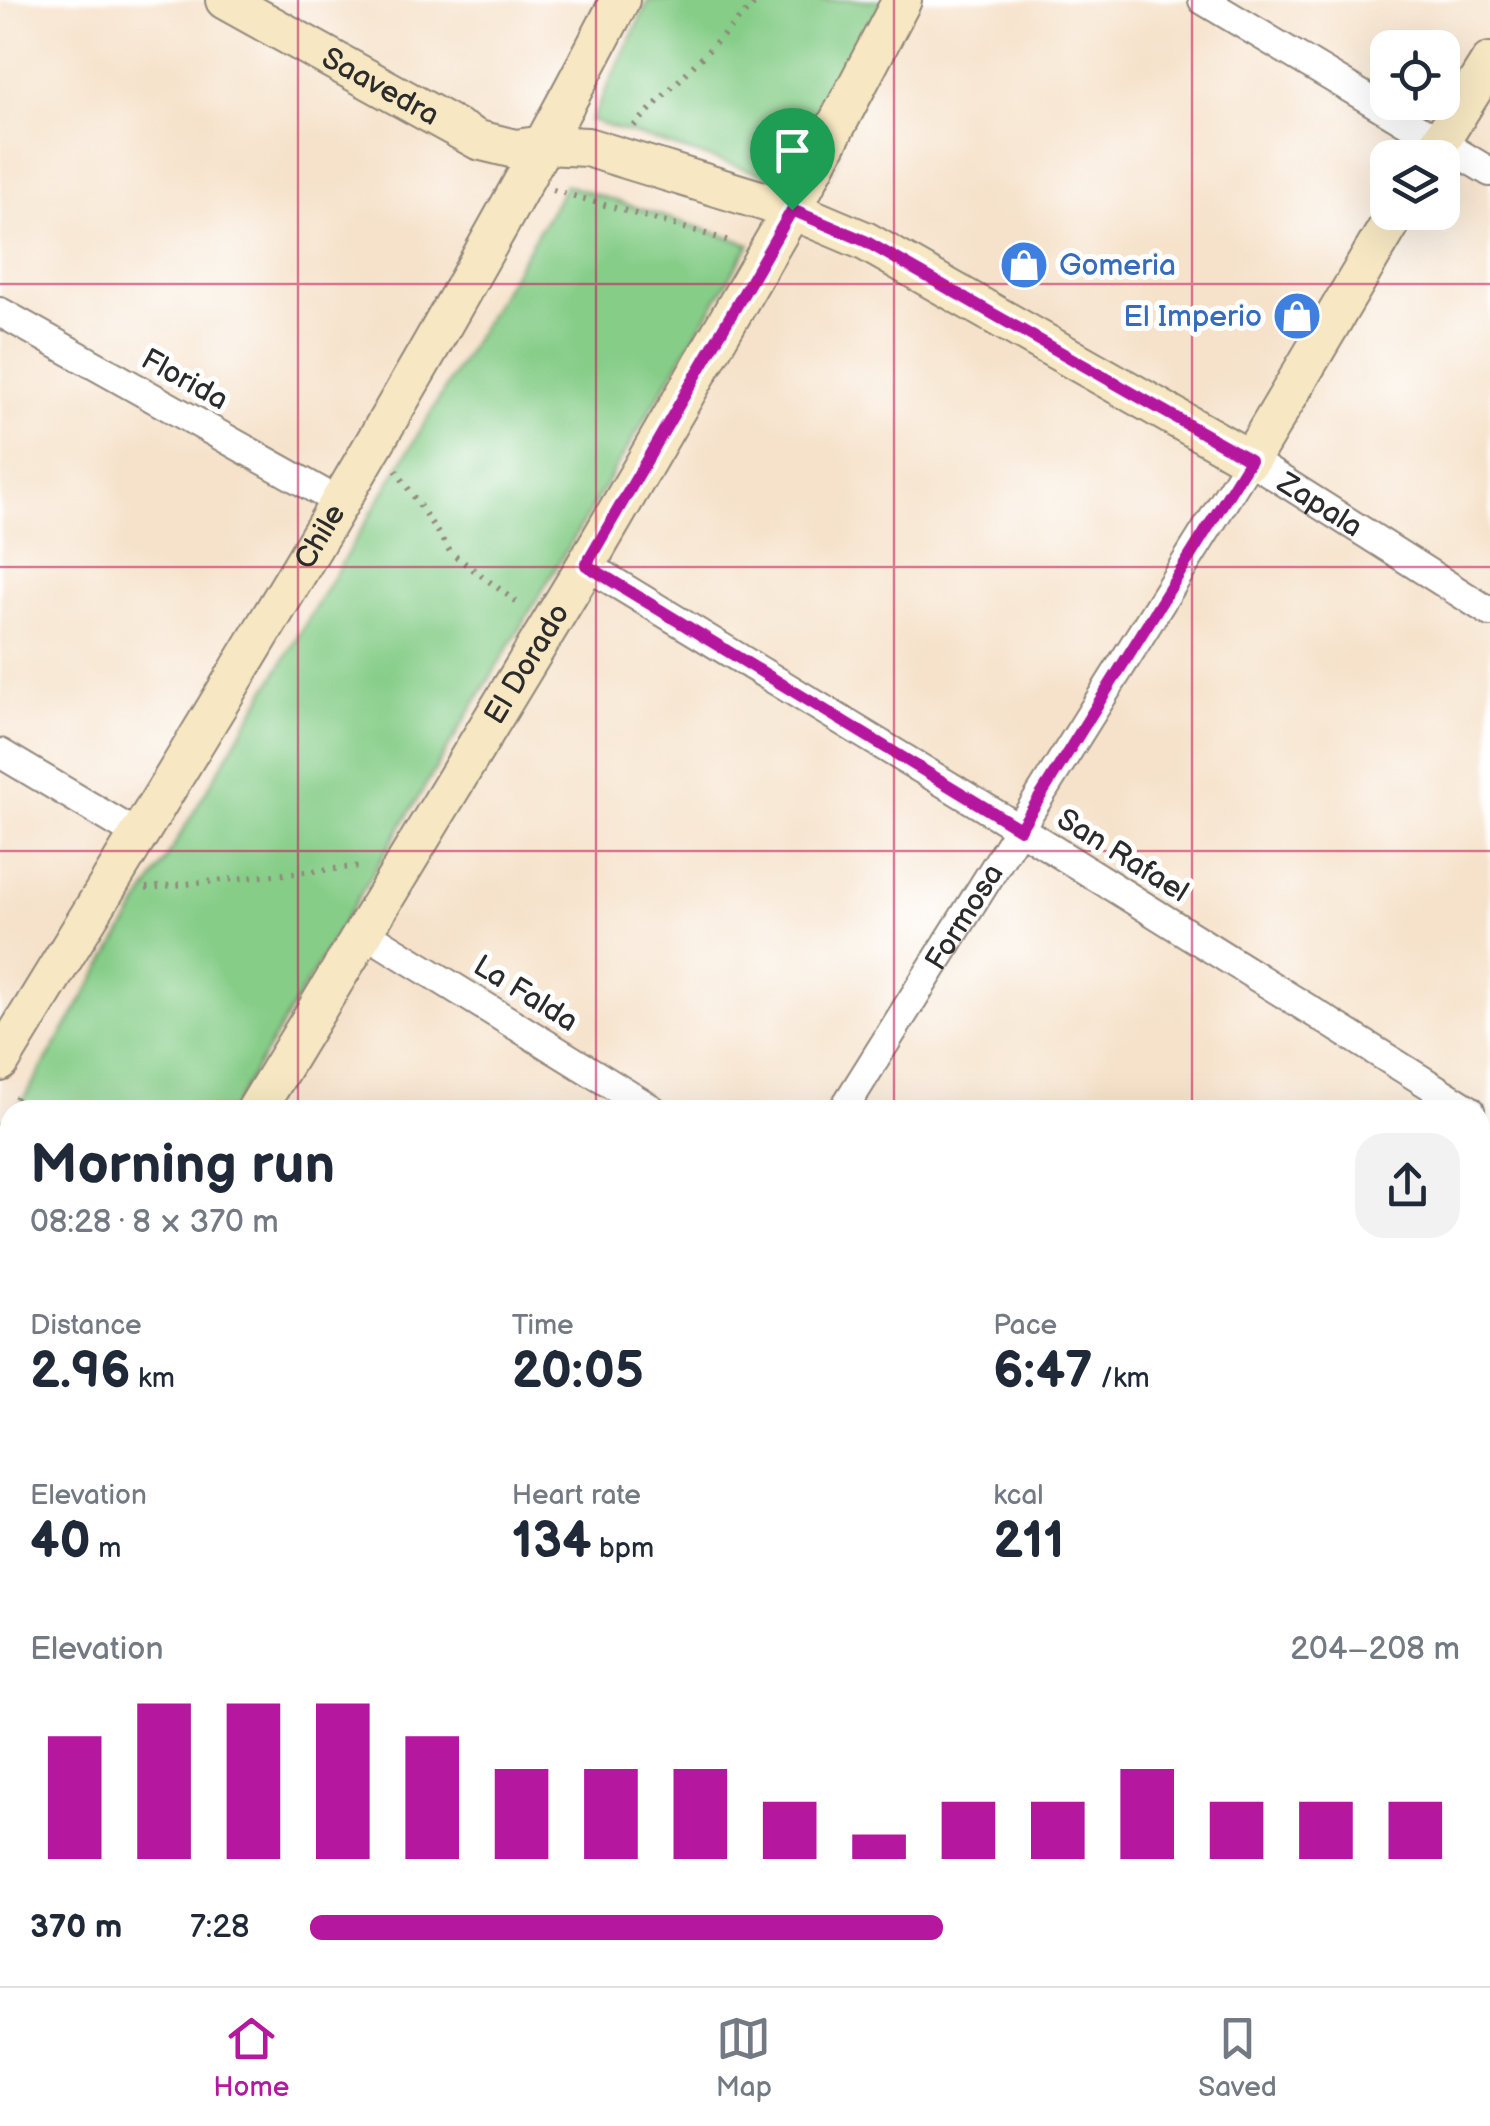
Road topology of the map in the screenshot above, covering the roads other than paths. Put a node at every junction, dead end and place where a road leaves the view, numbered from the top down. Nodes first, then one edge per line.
1 (224, 0) edge
2 (620, 0) edge
3 (902, 0) edge
4 (1203, 0) edge
5 (1490, 62) edge
6 (1420, 140) edge
7 (1441, 140) edge
8 (545, 145) junction
9 (1460, 160) edge
10 (1490, 172) edge
11 (792, 210) junction
12 (1387, 230) edge
13 (0, 312) edge
14 (1250, 460) junction
15 (339, 502) junction
16 (586, 565) junction
17 (1490, 612) edge
18 (0, 752) edge
19 (1020, 829) junction
20 (138, 835) junction
21 (364, 932) junction
22 (0, 1062) edge
23 (262, 1100) edge
24 (637, 1100) edge
25 (848, 1100) edge
26 (1454, 1100) edge

1 - 8 street, Saavedra
2 - 8 street, Chile
3 - 11 street, El Dorado
4 - 6 street
5 - 7 street
8 - 11 street, Zapala
8 - 15 street, Chile
9 - 10 street
11 - 14 street, Zapala
11 - 16 street, El Dorado
12 - 14 street, Formosa
13 - 15 street, Florida
14 - 17 street, Zapala
14 - 19 street, Formosa
15 - 20 street, Chile
16 - 19 street, San Rafael
16 - 21 street, El Dorado
18 - 20 street
19 - 25 street, Formosa
19 - 26 street, San Rafael
20 - 22 street, Chile
21 - 23 street, El Dorado
21 - 24 street, La Falda

